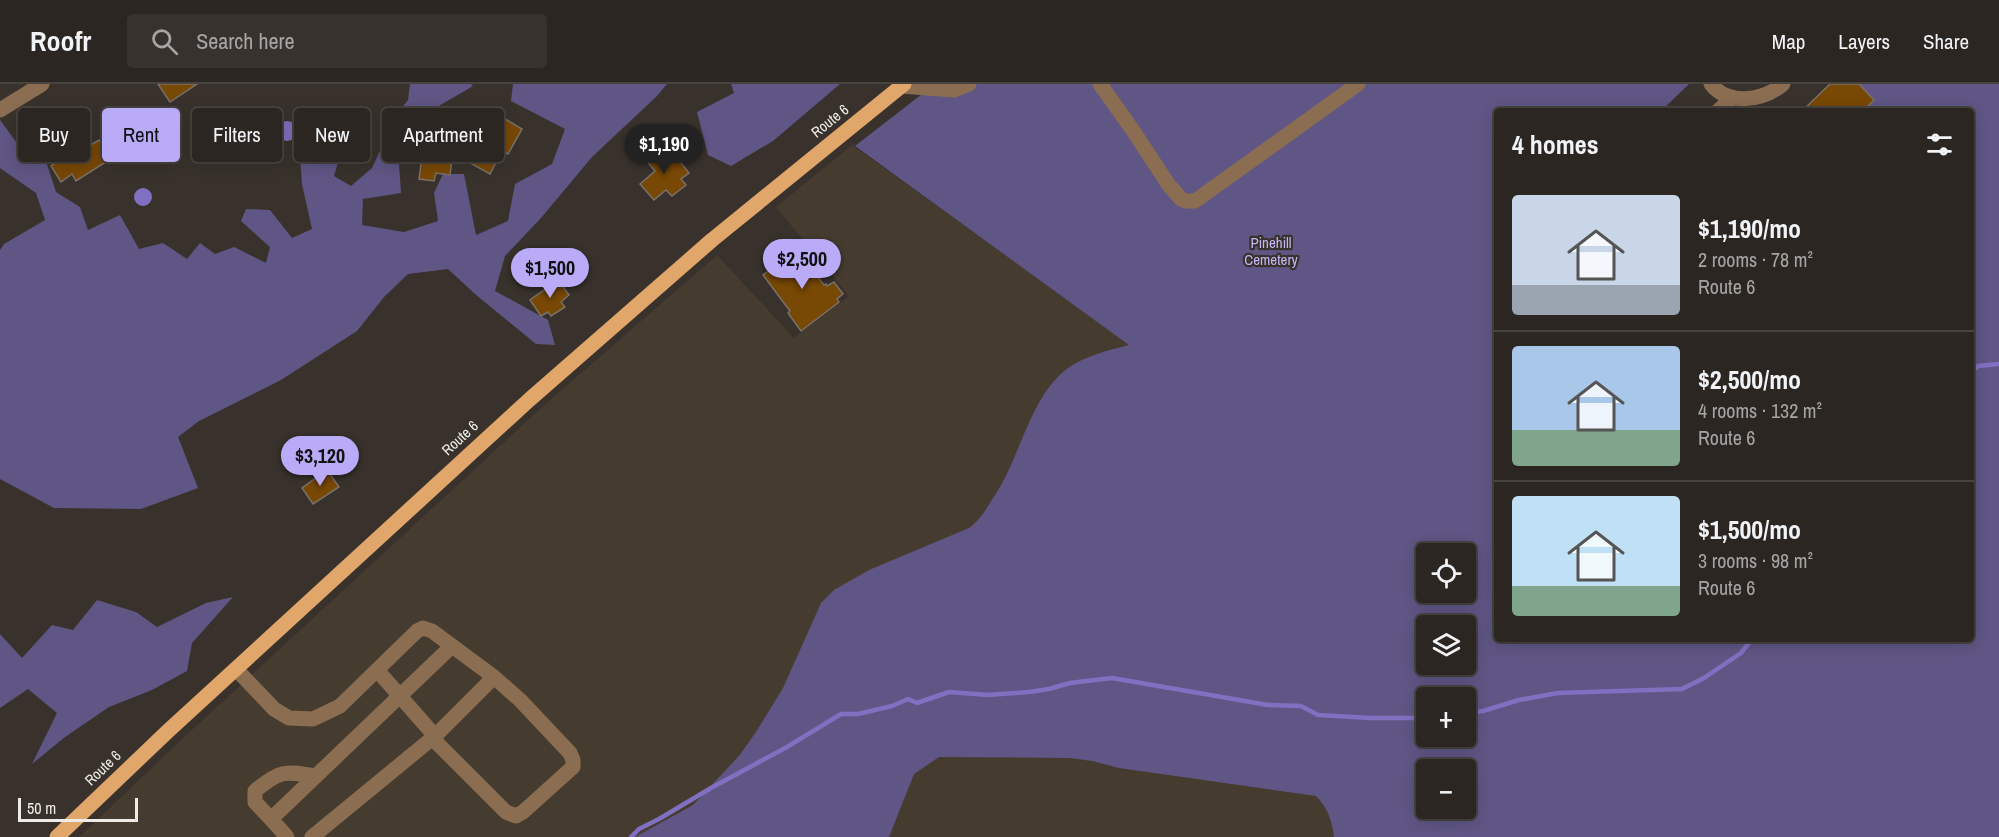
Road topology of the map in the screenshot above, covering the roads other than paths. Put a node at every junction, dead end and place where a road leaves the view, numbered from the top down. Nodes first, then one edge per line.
1 (42, 84) edge
2 (969, 84) edge
3 (1100, 84) edge
4 (1358, 84) edge
5 (1711, 84) edge
6 (1784, 84) edge
7 (903, 85) edge
8 (1756, 90) edge
9 (1731, 99) junction
10 (1721, 108) edge
11 (0, 110) edge
12 (452, 646) junction
13 (236, 669) junction
14 (377, 670) junction
15 (494, 677) junction
16 (400, 695) junction
17 (435, 736) junction
18 (316, 776) junction
19 (271, 819) junction
20 (57, 837) edge
21 (287, 837) edge
22 (312, 837) edge

1 - 11 street
2 - 7 street
3 - 4 street
5 - 9 street
6 - 8 street
7 - 13 main road, Route 6
8 - 9 street
9 - 10 street
12 - 14 street
12 - 15 street
12 - 16 street
13 - 14 street
13 - 20 main road, Route 6
14 - 16 street
15 - 17 street
15 - 17 street
16 - 17 street
16 - 18 street
17 - 22 street
18 - 19 street
18 - 19 street
19 - 21 street

